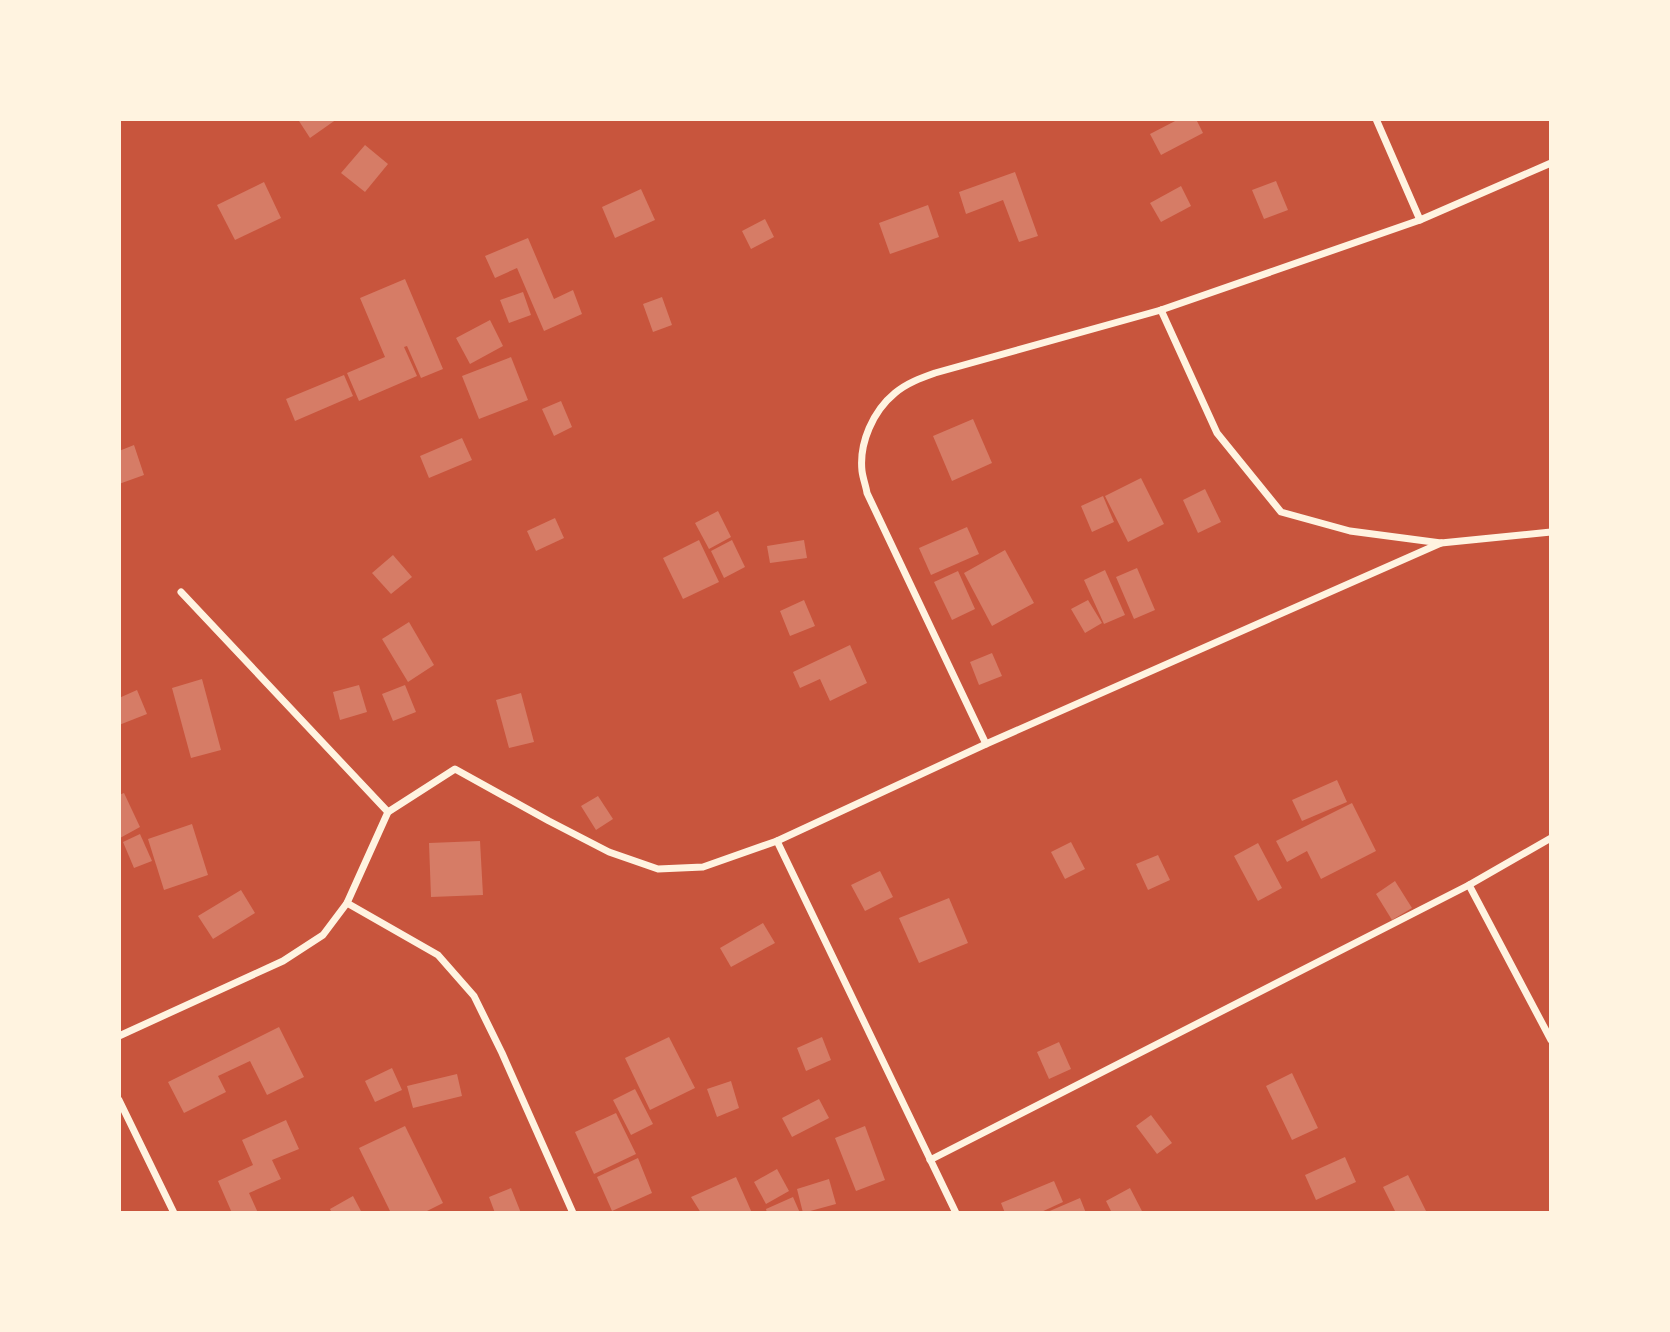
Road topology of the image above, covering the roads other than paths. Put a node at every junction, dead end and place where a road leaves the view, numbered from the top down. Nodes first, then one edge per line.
1 (1376, 119) edge
2 (1551, 163) edge
3 (1420, 220) junction
4 (1161, 310) junction
5 (1551, 532) edge
6 (1441, 543) junction
7 (181, 592) dead end
8 (986, 744) junction
9 (388, 812) junction
10 (1551, 838) edge
11 (777, 841) junction
12 (1469, 885) junction
13 (347, 903) junction
14 (119, 1036) edge
15 (1551, 1040) edge
16 (119, 1100) edge
17 (930, 1160) junction
18 (174, 1213) edge
19 (573, 1213) edge
20 (956, 1213) edge

1 - 3 street
2 - 3 street
3 - 4 street
4 - 6 street
4 - 8 street
5 - 6 street
6 - 8 street
7 - 9 street
8 - 11 street
9 - 11 street
9 - 13 street
10 - 12 street
11 - 17 street
12 - 15 street
12 - 17 street
13 - 14 street
13 - 19 street
16 - 18 street
17 - 20 street

